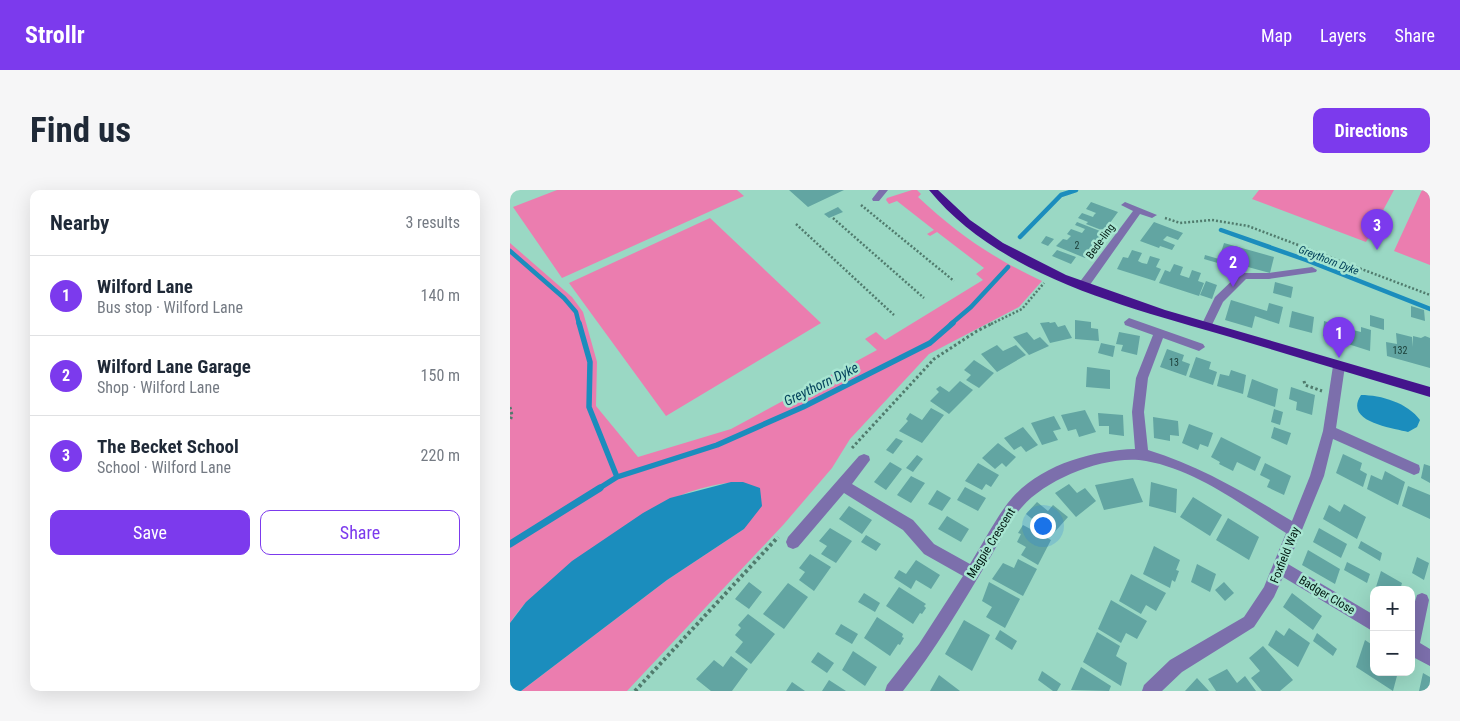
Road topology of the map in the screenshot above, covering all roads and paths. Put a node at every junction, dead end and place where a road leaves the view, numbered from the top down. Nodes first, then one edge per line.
1 (884, 190) edge
2 (933, 190) edge
3 (876, 199) dead end
4 (861, 205) dead end
5 (1125, 205) dead end
6 (1138, 210) junction
7 (1152, 215) joint
8 (833, 218) dead end
9 (796, 224) dead end
10 (1312, 270) dead end
11 (954, 281) dead end
12 (1083, 286) junction
13 (1430, 295) edge
14 (924, 298) dead end
15 (894, 315) dead end
16 (1129, 322) dead end
17 (1206, 326) junction
18 (1159, 333) junction
19 (1199, 347) dead end
20 (1339, 366) junction
21 (1430, 392) edge
22 (510, 407) edge
23 (510, 421) edge
24 (1329, 431) junction
25 (1142, 455) junction
26 (864, 460) dead end
27 (1414, 468) dead end
28 (843, 485) junction
29 (1294, 530) junction
30 (793, 542) dead end
31 (1280, 567) junction
32 (972, 573) junction
33 (1422, 600) dead end
34 (1370, 622) edge
35 (1415, 631) edge
36 (1415, 649) edge
37 (1430, 658) edge
38 (893, 691) edge
39 (1150, 691) edge

1 - 3 street
2 - 12 main road
4 - 11 path
5 - 6 street
6 - 7 street
6 - 12 street, Bede-ling
7 - 13 path
8 - 14 path
9 - 15 path
10 - 17 street
12 - 17 main road
16 - 18 street
17 - 20 main road
18 - 19 street
18 - 25 street
20 - 21 main road
20 - 24 street, Foxfield Way
22 - 23 path
24 - 27 street
24 - 29 street, Foxfield Way
25 - 29 street, Magpie Crescent
25 - 32 street, Magpie Crescent
26 - 28 street
28 - 30 street
28 - 32 street
29 - 31 street, Foxfield Way
31 - 34 street, Badger Close
31 - 39 street, Foxfield Way
32 - 38 street, Magpie Crescent
33 - 35 street
36 - 37 street

